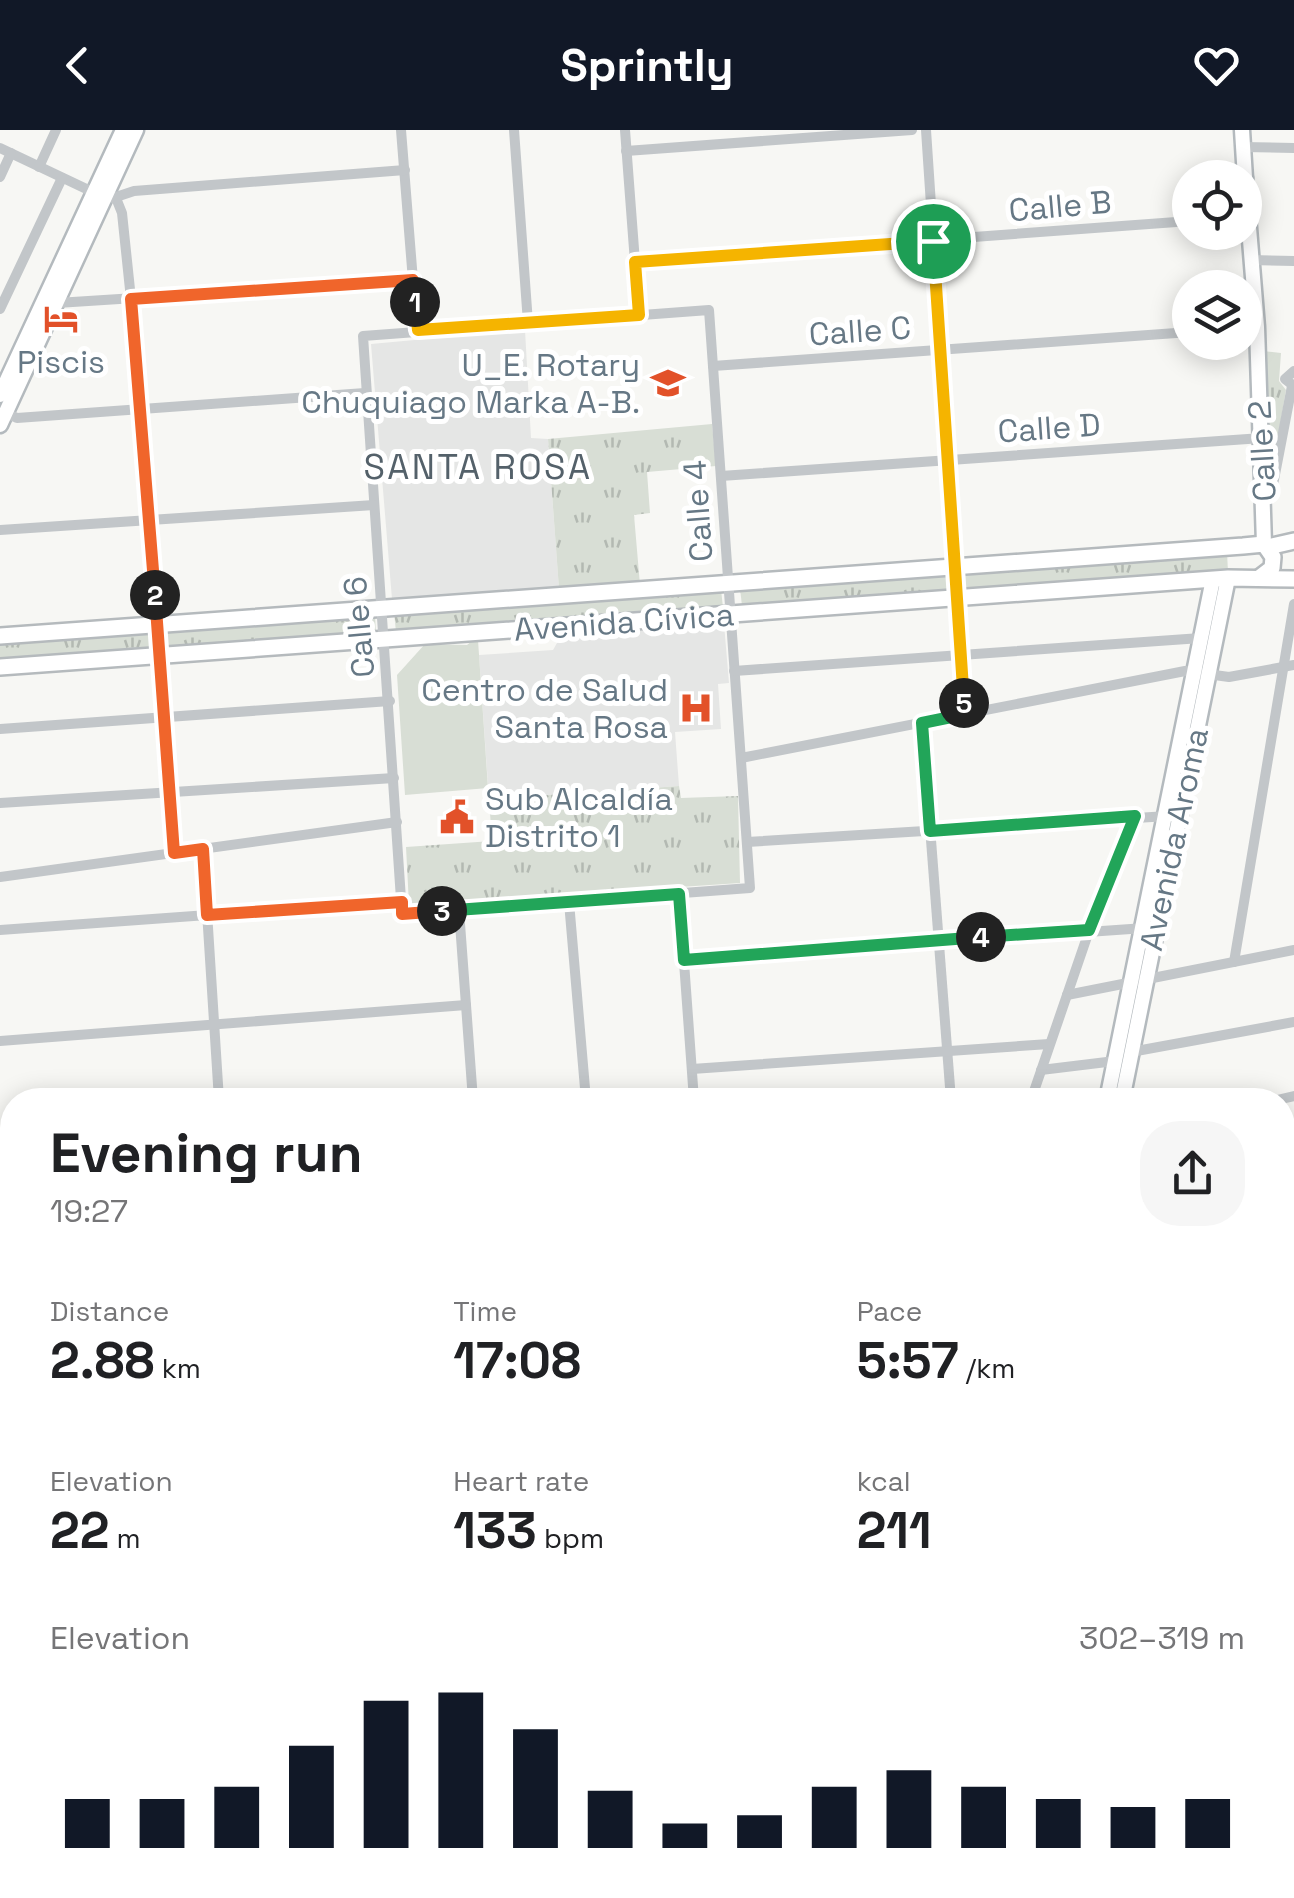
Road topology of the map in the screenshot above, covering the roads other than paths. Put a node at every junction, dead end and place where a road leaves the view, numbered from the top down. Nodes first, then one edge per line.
1 (56, 130) edge
2 (123, 130) edge
3 (136, 130) edge
4 (401, 130) edge
5 (514, 130) edge
6 (624, 130) edge
7 (912, 130) edge
8 (926, 130) edge
9 (1242, 130) edge
10 (1243, 147) junction
11 (1294, 148) edge
12 (6, 151) edge
13 (626, 151) junction
14 (1244, 160) edge
15 (40, 167) junction
16 (405, 170) junction
17 (0, 177) edge
18 (62, 178) junction
19 (105, 196) junction
20 (1172, 221) edge
21 (933, 241) junction
22 (1249, 250) edge
23 (1250, 260) junction
24 (1294, 261) edge
25 (635, 262) junction
26 (1250, 270) edge
27 (413, 280) junction
28 (131, 299) junction
29 (56, 303) junction
30 (0, 308) edge
31 (639, 315) junction
32 (528, 322) junction
33 (418, 330) junction
34 (1172, 333) edge
35 (942, 350) junction
36 (1254, 360) edge
37 (713, 366) junction
38 (1294, 372) edge
39 (1293, 386) edge
40 (365, 393) junction
41 (0, 395) edge
42 (140, 412) junction
43 (3, 419) edge
44 (1262, 438) junction
45 (948, 460) junction
46 (720, 476) junction
47 (1266, 496) junction
48 (374, 504) junction
49 (150, 521) junction
50 (0, 530) edge
51 (1294, 542) edge
52 (1266, 545) junction
53 (1243, 546) junction
54 (955, 567) junction
55 (1220, 578) junction
56 (1254, 578) junction
57 (1294, 579) edge
58 (728, 584) junction
59 (957, 597) junction
60 (1294, 604) edge
61 (382, 608) junction
62 (730, 614) junction
63 (156, 626) junction
64 (0, 636) edge
65 (1201, 638) junction
66 (385, 639) junction
67 (159, 655) junction
68 (960, 655) junction
69 (1289, 667) edge
70 (0, 668) edge
71 (734, 671) junction
72 (1201, 673) junction
73 (390, 701) junction
74 (966, 714) junction
75 (164, 717) junction
76 (922, 723) junction
77 (0, 729) edge
78 (741, 758) junction
79 (394, 778) junction
80 (169, 792) junction
81 (0, 803) edge
82 (1135, 816) junction
83 (1172, 816) junction
84 (398, 822) junction
85 (930, 831) junction
86 (746, 842) junction
87 (203, 849) junction
88 (174, 853) junction
89 (0, 877) edge
90 (679, 894) junction
91 (569, 902) junction
92 (402, 908) junction
93 (458, 910) junction
94 (207, 915) junction
95 (1149, 928) junction
96 (0, 930) edge
97 (1089, 930) junction
98 (938, 939) junction
99 (1294, 950) edge
100 (684, 960) junction
101 (1234, 962) junction
102 (1146, 980) junction
103 (1130, 985) junction
104 (1067, 995) junction
105 (466, 1005) junction
106 (1294, 1022) edge
107 (214, 1024) junction
108 (0, 1041) edge
109 (1049, 1044) junction
110 (947, 1051) junction
111 (1131, 1052) junction
112 (1114, 1061) junction
113 (692, 1069) junction
114 (1041, 1070) junction
115 (218, 1088) edge
116 (473, 1088) edge
117 (585, 1088) edge
118 (693, 1088) edge
119 (950, 1088) edge
120 (1036, 1088) edge
121 (1108, 1088) edge
122 (1124, 1088) edge

1 - 15 street
2 - 19 street
3 - 19 street
4 - 16 street
5 - 32 street
6 - 13 street
7 - 13 street
8 - 21 street
9 - 10 street, Calle 2
10 - 11 street
10 - 14 street, Calle 2
12 - 15 street
12 - 17 street
13 - 25 street
15 - 18 street
16 - 19 street
16 - 27 street
18 - 19 street
18 - 30 street
19 - 28 street
19 - 29 street
19 - 41 street
20 - 21 street, Calle B
21 - 25 street, Calle B
21 - 35 street
22 - 23 street, Calle 2
23 - 24 street
23 - 26 street, Calle 2
25 - 31 street
27 - 28 street
27 - 33 street
28 - 29 street
28 - 42 street
29 - 43 street
31 - 32 street
31 - 37 street, Calle 4
32 - 33 street
33 - 40 street, Calle 6
34 - 35 street, Calle C
35 - 37 street, Calle C
35 - 45 street
36 - 44 street, Calle 2
37 - 46 street, Calle 4
38 - 39 street
39 - 47 street
40 - 42 street
40 - 48 street, Calle 6
42 - 43 street
42 - 49 street
44 - 45 street, Calle D
44 - 47 street, Calle 2
45 - 46 street, Calle D
45 - 54 street
46 - 58 street, Calle 4
47 - 52 street, Calle 2
48 - 49 street
48 - 61 street, Calle 6
49 - 50 street
49 - 63 street
51 - 52 main road
52 - 53 main road
52 - 56 main road
53 - 54 main road, Avenida Cívica
53 - 56 main road
54 - 58 main road, Avenida Cívica
54 - 59 street
55 - 56 main road, Avenida Cívica
55 - 59 main road, Avenida Cívica
55 - 65 street, Avenida Aroma
55 - 72 street, Avenida Aroma
56 - 57 main road, Avenida Cívica
58 - 61 main road, Avenida Cívica
58 - 62 street, Calle 4
59 - 62 main road, Avenida Cívica
59 - 68 street
60 - 69 street
61 - 63 main road, Avenida Cívica
61 - 66 street, Calle 6
62 - 66 main road, Avenida Cívica
62 - 71 street, Calle 4
63 - 64 main road, Avenida Cívica
63 - 67 street
65 - 68 street
65 - 72 street, Avenida Aroma
66 - 67 main road, Avenida Cívica
66 - 73 street, Calle 6
67 - 70 main road, Avenida Cívica
67 - 75 street
68 - 71 street
68 - 74 street
69 - 72 street
69 - 101 street
71 - 78 street, Calle 4
72 - 74 street
72 - 83 street, Avenida Aroma
73 - 75 street
73 - 79 street, Calle 6
74 - 76 street
75 - 77 street
75 - 80 street
76 - 78 street
76 - 85 street
78 - 86 street, Calle 4
79 - 80 street
79 - 84 street, Calle 6
80 - 81 street
80 - 88 street
82 - 83 street
82 - 85 street
82 - 97 street
83 - 95 street, Avenida Aroma
84 - 87 street
84 - 92 street, Calle 6
85 - 86 street
85 - 98 street
86 - 90 street, Calle 4
87 - 88 street
87 - 94 street
88 - 89 street
90 - 91 street
90 - 100 street
91 - 93 street
91 - 117 street
92 - 93 street
92 - 94 street
93 - 105 street
94 - 96 street
94 - 107 street
95 - 97 street
95 - 102 street, Avenida Aroma
95 - 103 street, Avenida Aroma
97 - 98 street
97 - 104 street
98 - 100 street
98 - 110 street
99 - 101 street
100 - 113 street
101 - 102 street
102 - 103 street
102 - 111 street, Avenida Aroma
103 - 104 street
103 - 112 street, Avenida Aroma
104 - 109 street
105 - 107 street
105 - 116 street
106 - 111 street
107 - 108 street
107 - 115 street
109 - 110 street
109 - 114 street
110 - 113 street
110 - 119 street
111 - 122 street, Avenida Aroma
112 - 114 street
112 - 121 street, Avenida Aroma
113 - 118 street
114 - 120 street

